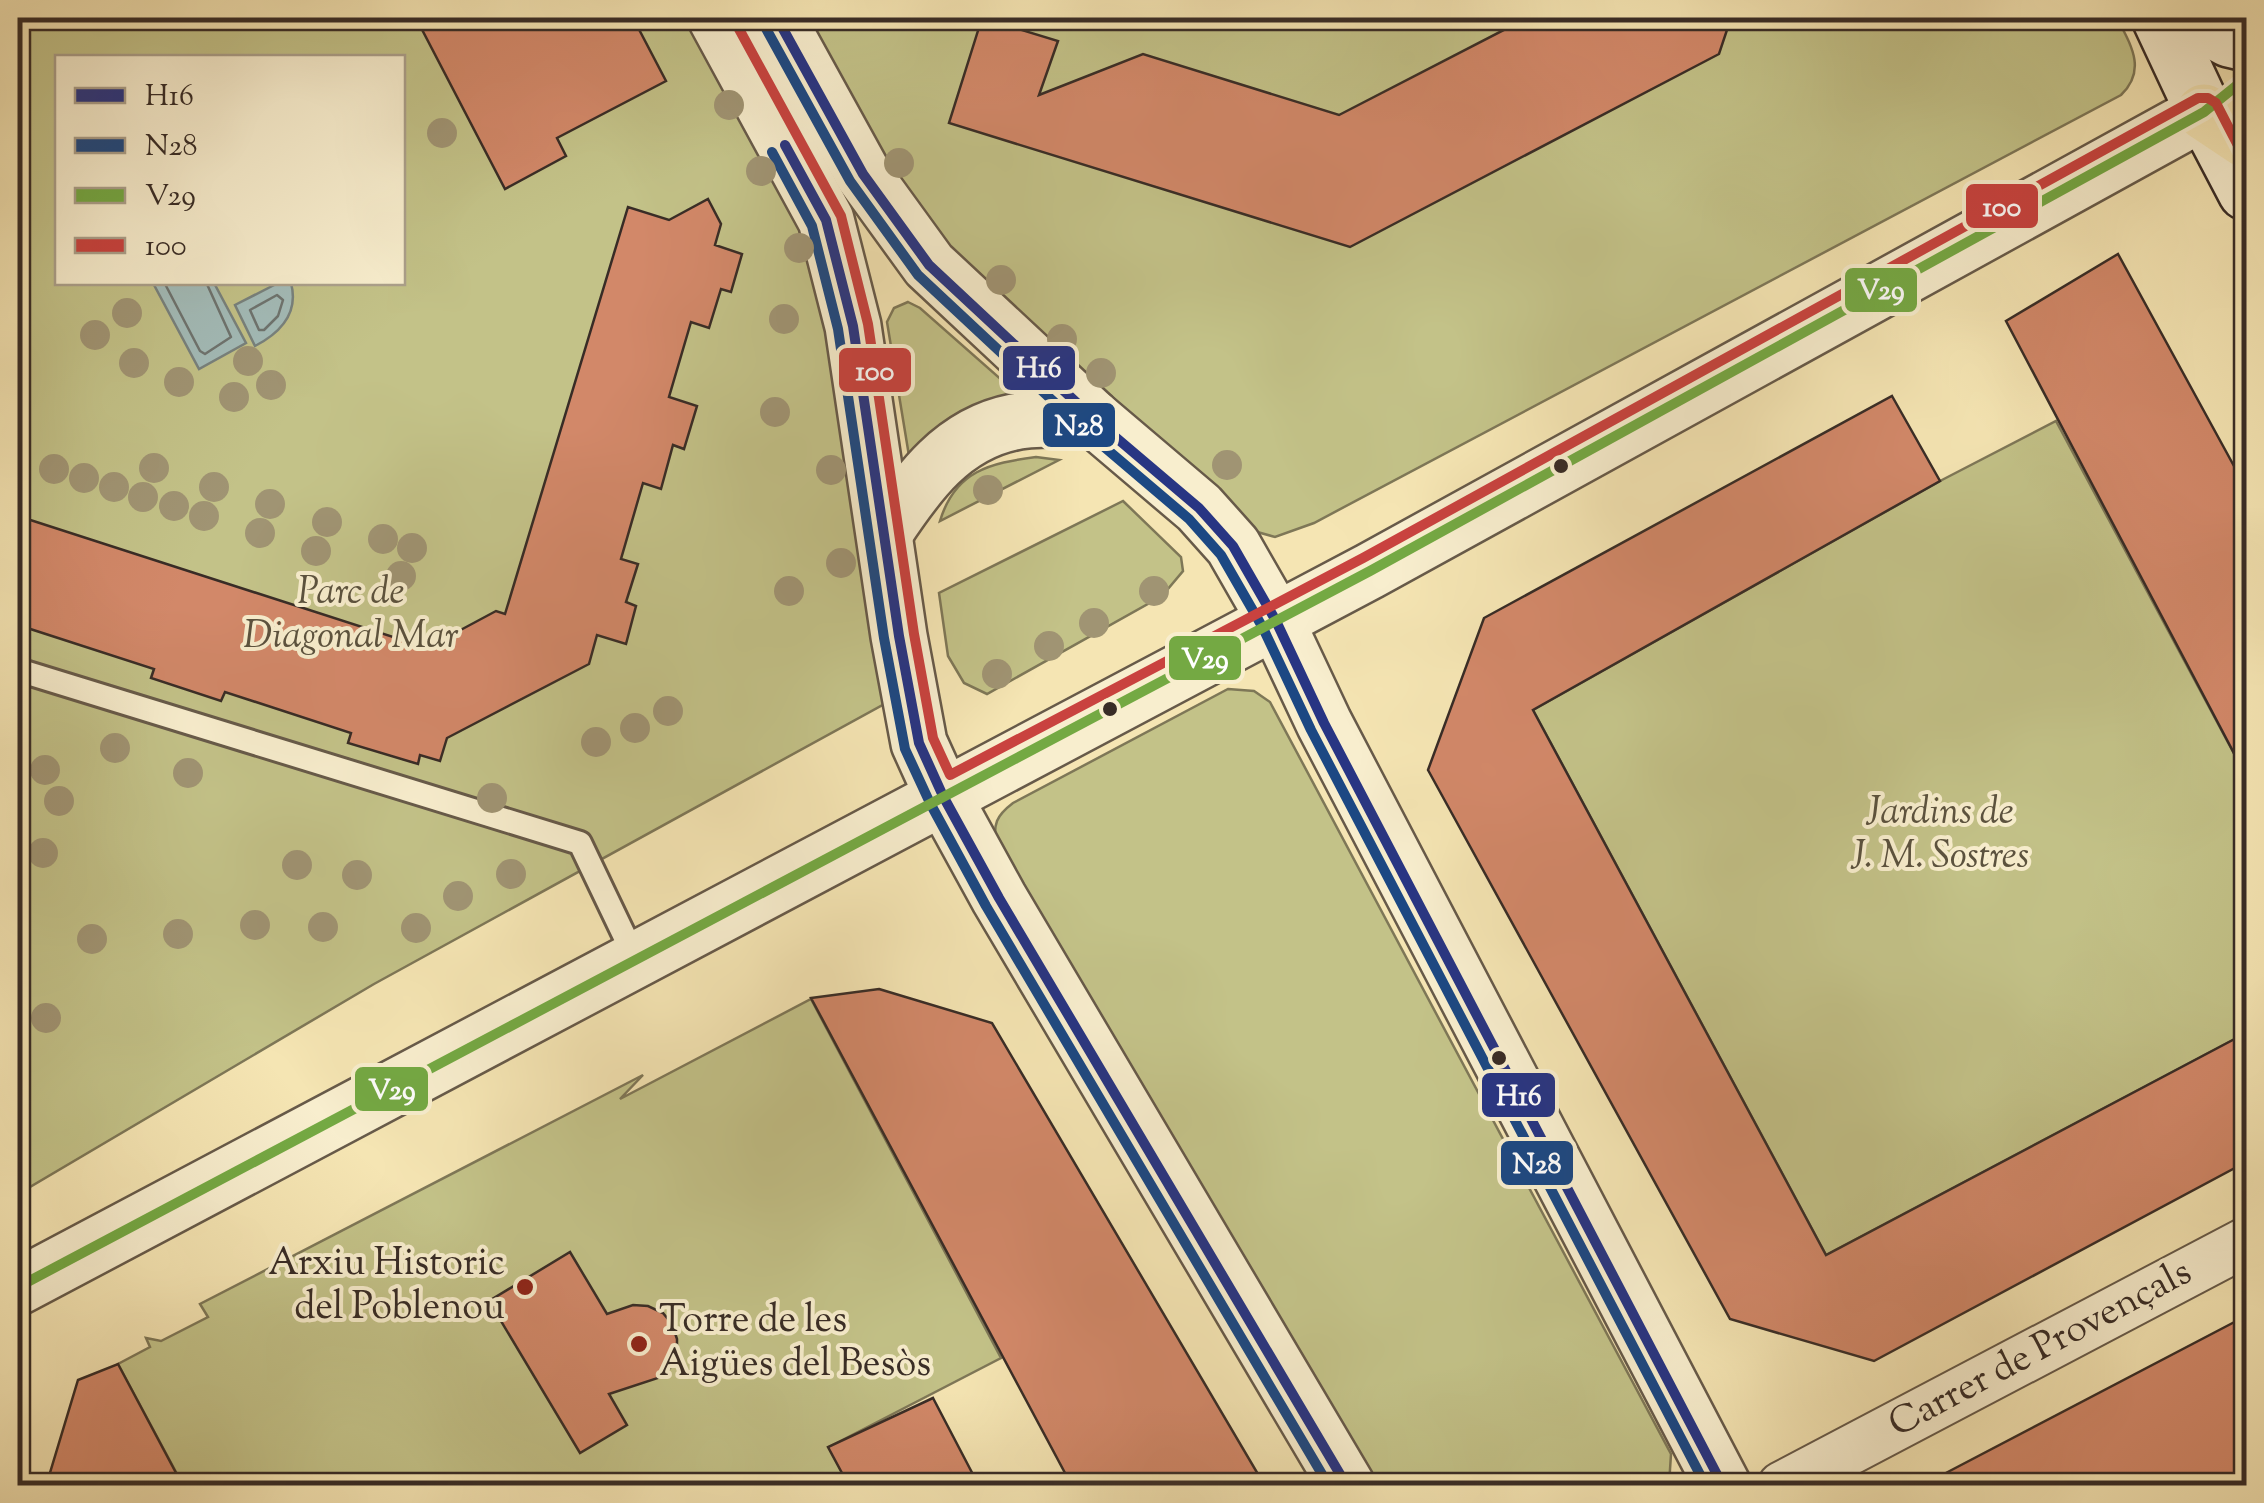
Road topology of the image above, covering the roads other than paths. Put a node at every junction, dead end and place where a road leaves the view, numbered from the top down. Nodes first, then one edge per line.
1 (716, 18) edge
2 (777, 18) edge
3 (2160, 18) edge
4 (2191, 18) edge
5 (2246, 43) edge
6 (2246, 78) edge
7 (2225, 126) edge
8 (2246, 192) edge
9 (1093, 418) junction
10 (885, 532) junction
11 (1276, 621) junction
12 (18, 670) edge
13 (943, 796) junction
14 (636, 958) junction
15 (2246, 1242) edge
16 (18, 1287) edge
17 (1346, 1486) edge
18 (1723, 1486) edge
19 (1782, 1486) edge

1 - 10 street
2 - 9 street
3 - 7 street
4 - 5 street
6 - 7 street
7 - 8 street
7 - 11 street
9 - 10 street
9 - 11 street
10 - 13 street
11 - 13 street
11 - 18 street
12 - 14 lane
13 - 14 street
13 - 17 street
14 - 16 street
15 - 19 street, Carrer de Provençals

